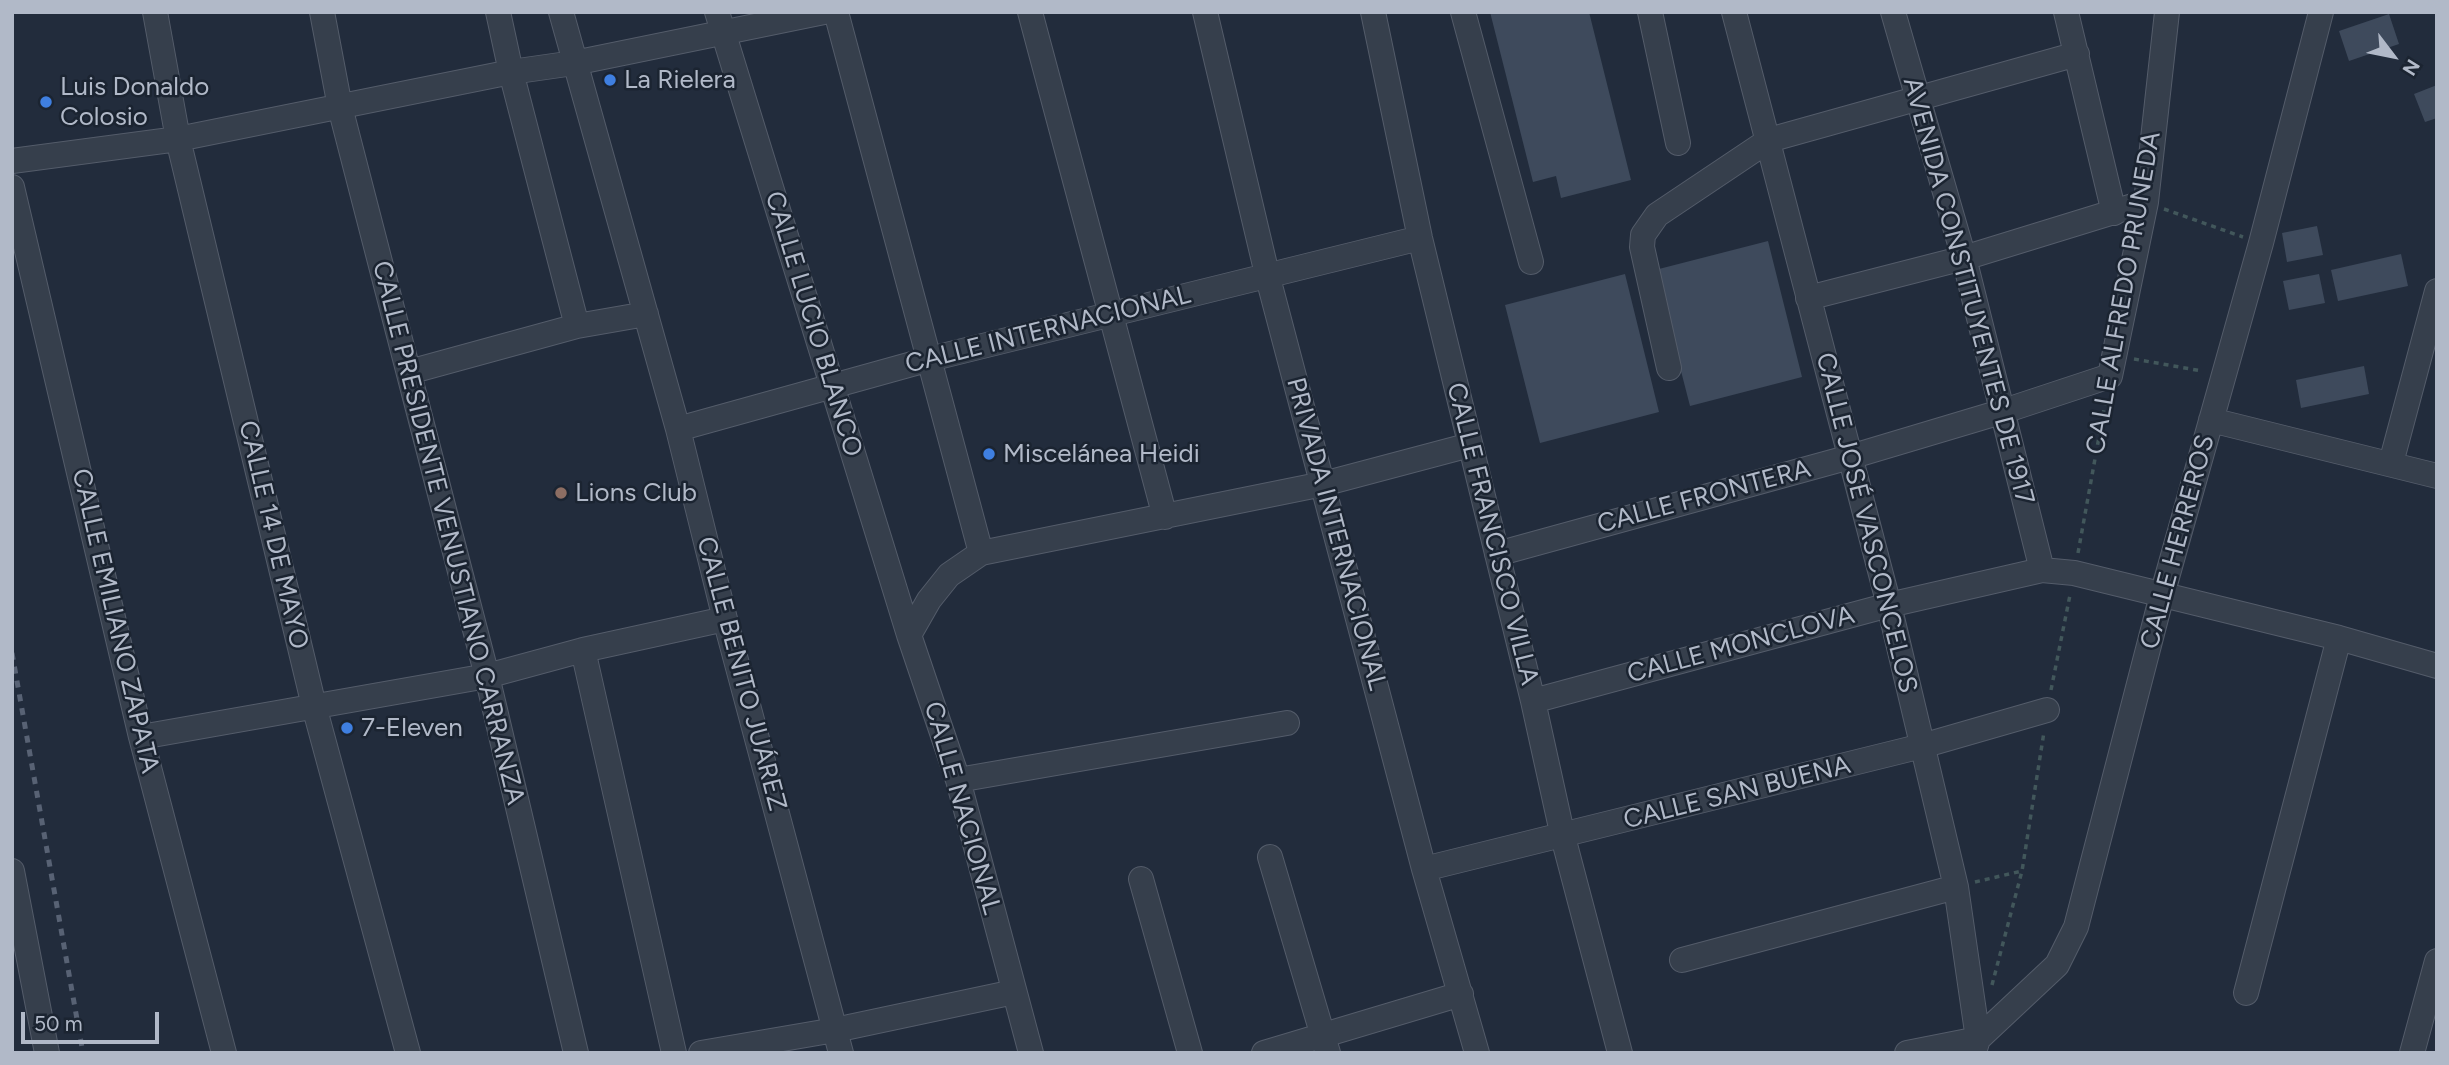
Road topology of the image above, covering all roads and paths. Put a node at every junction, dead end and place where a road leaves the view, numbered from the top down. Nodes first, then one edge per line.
1 (155, 12) edge
2 (322, 12) edge
3 (498, 12) edge
4 (561, 12) edge
5 (824, 12) edge
6 (836, 12) edge
7 (1030, 12) edge
8 (1205, 12) edge
9 (1373, 12) edge
10 (1463, 12) edge
11 (1650, 12) edge
12 (1734, 12) edge
13 (1893, 12) edge
14 (2066, 12) edge
15 (2167, 12) edge
16 (2321, 12) edge
17 (720, 22) edge
18 (2077, 54) junction
19 (574, 63) junction
20 (523, 70) junction
21 (1916, 98) junction
22 (340, 107) junction
23 (178, 139) junction
24 (1769, 140) junction
25 (1678, 144) dead end
26 (12, 161) edge
27 (12, 187) edge
28 (2146, 202) junction
29 (2114, 213) junction
30 (1420, 238) junction
31 (2261, 243) junction
32 (1964, 258) junction
33 (1531, 262) dead end
34 (1267, 274) junction
35 (2437, 291) edge
36 (1808, 298) junction
37 (646, 314) junction
38 (1110, 314) junction
39 (577, 326) junction
40 (930, 359) junction
41 (2112, 366) junction
42 (1669, 368) dead end
43 (409, 372) junction
44 (2224, 375) junction
45 (833, 386) junction
46 (2004, 411) junction
47 (2211, 420) junction
48 (678, 429) junction
49 (1470, 445) junction
50 (1850, 457) junction
51 (2391, 463) junction
52 (2437, 476) edge
53 (1323, 484) junction
54 (1165, 517) junction
55 (981, 553) junction
56 (1497, 554) junction
57 (2042, 570) junction
58 (2074, 573) junction
59 (2162, 594) junction
60 (1889, 605) junction
61 (725, 619) junction
62 (909, 635) junction
63 (2339, 638) junction
64 (583, 650) junction
65 (2437, 666) edge
66 (487, 676) junction
67 (1533, 701) junction
68 (314, 706) junction
69 (2047, 710) junction
70 (1287, 723) dead end
71 (141, 737) junction
72 (1922, 746) junction
73 (958, 780) junction
74 (1563, 837) junction
75 (1270, 857) dead end
76 (1424, 869) junction
77 (12, 871) edge
78 (2022, 871) junction
79 (1142, 879) dead end
80 (1956, 887) junction
81 (1682, 960) dead end
82 (2437, 961) edge
83 (1992, 987) dead end
84 (1014, 992) junction
85 (2246, 993) dead end
86 (1461, 994) junction
87 (838, 1042) edge
88 (1325, 1044) edge
89 (1976, 1046) edge
90 (47, 1053) edge
91 (224, 1053) edge
92 (408, 1053) edge
93 (576, 1053) edge
94 (674, 1053) edge
95 (701, 1053) edge
96 (1031, 1053) edge
97 (1190, 1053) edge
98 (1264, 1053) edge
99 (1477, 1053) edge
100 (1620, 1053) edge
101 (1907, 1053) edge
102 (2412, 1053) edge

1 - 23 street, CALLE 14 DE MAYO
2 - 22 street, CALLE PRESIDENTE VENUSTIANO CARRANZA
3 - 20 street
4 - 19 street, CALLE BENITO JUÁREZ
5 - 17 street
6 - 40 street
7 - 38 street
8 - 34 street, PRIVADA INTERNACIONAL
9 - 30 street, CALLE FRANCISCO VILLA
10 - 33 street
11 - 25 street
12 - 24 street, CALLE JOSÉ VASCONCELOS
13 - 21 street, AVENIDA CONSTITUYENTES DE 1917
14 - 18 street
15 - 28 street, CALLE ALFREDO PRUNEDA
16 - 31 street, CALLE HERREROS
17 - 19 street
17 - 45 street, CALLE LUCIO BLANCO
18 - 21 street
18 - 29 street
19 - 20 street
19 - 37 street, CALLE BENITO JUÁREZ
20 - 22 street
20 - 39 street
21 - 24 street
21 - 32 street, AVENIDA CONSTITUYENTES DE 1917
22 - 23 street
22 - 43 street, CALLE PRESIDENTE VENUSTIANO CARRANZA
23 - 26 street
23 - 68 street, CALLE 14 DE MAYO
24 - 36 street, CALLE JOSÉ VASCONCELOS
24 - 42 street
27 - 71 street, CALLE EMILIANO ZAPATA
28 - 29 street
28 - 31 path
28 - 41 street, CALLE ALFREDO PRUNEDA
29 - 32 street
30 - 34 street, CALLE INTERNACIONAL
30 - 49 street, CALLE FRANCISCO VILLA
31 - 44 street, CALLE HERREROS
32 - 36 street
32 - 46 street, AVENIDA CONSTITUYENTES DE 1917
34 - 38 street, CALLE INTERNACIONAL
34 - 53 street, PRIVADA INTERNACIONAL
35 - 51 street
36 - 50 street, CALLE JOSÉ VASCONCELOS
37 - 39 street
37 - 48 street, CALLE BENITO JUÁREZ
38 - 40 street, CALLE INTERNACIONAL
38 - 54 street
39 - 43 street
40 - 45 street, CALLE INTERNACIONAL
40 - 55 street
41 - 44 path
41 - 46 street, CALLE FRONTERA
41 - 58 path, CALLE ALFREDO PRUNEDA
43 - 66 street, CALLE PRESIDENTE VENUSTIANO CARRANZA
44 - 47 street, CALLE HERREROS
45 - 48 street, CALLE INTERNACIONAL
45 - 62 street, CALLE LUCIO BLANCO
46 - 50 street, CALLE FRONTERA
46 - 57 street, AVENIDA CONSTITUYENTES DE 1917
47 - 51 street
47 - 59 street, CALLE HERREROS
48 - 61 street, CALLE BENITO JUÁREZ
49 - 53 street
49 - 56 street, CALLE FRANCISCO VILLA
50 - 56 street, CALLE FRONTERA
50 - 60 street, CALLE JOSÉ VASCONCELOS
51 - 52 street
53 - 54 street
53 - 76 street, PRIVADA INTERNACIONAL
54 - 55 street
55 - 62 street
56 - 67 street, CALLE FRANCISCO VILLA
57 - 58 street, CALLE MONCLOVA
57 - 60 street, CALLE MONCLOVA
58 - 59 street, CALLE MONCLOVA
58 - 69 path, CALLE ALFREDO PRUNEDA
59 - 63 street, CALLE MONCLOVA
59 - 89 street, CALLE HERREROS
60 - 67 street, CALLE MONCLOVA
60 - 72 street, CALLE JOSÉ VASCONCELOS
61 - 64 street
61 - 87 street, CALLE BENITO JUÁREZ
62 - 73 street, CALLE NACIONAL
63 - 65 street, CALLE MONCLOVA
63 - 85 street
64 - 66 street
64 - 94 street
66 - 68 street
66 - 93 street, CALLE PRESIDENTE VENUSTIANO CARRANZA
67 - 74 street, CALLE FRANCISCO VILLA
68 - 71 street
68 - 92 street, CALLE 14 DE MAYO
69 - 72 street, CALLE SAN BUENA
69 - 78 path, CALLE ALFREDO PRUNEDA
70 - 73 street
71 - 91 street, CALLE EMILIANO ZAPATA
72 - 74 street, CALLE SAN BUENA
72 - 80 street, CALLE JOSÉ VASCONCELOS
73 - 84 street, CALLE NACIONAL
74 - 76 street, CALLE SAN BUENA
74 - 100 street, CALLE FRANCISCO VILLA
75 - 88 street
76 - 86 street, PRIVADA INTERNACIONAL
77 - 90 street
78 - 80 path
78 - 83 path, CALLE ALFREDO PRUNEDA
79 - 97 street
80 - 81 street
80 - 89 street, CALLE JOSÉ VASCONCELOS
82 - 102 street
84 - 87 street
84 - 96 street, CALLE NACIONAL
86 - 88 street
86 - 99 street, PRIVADA INTERNACIONAL
87 - 95 street
88 - 98 street
89 - 101 street

